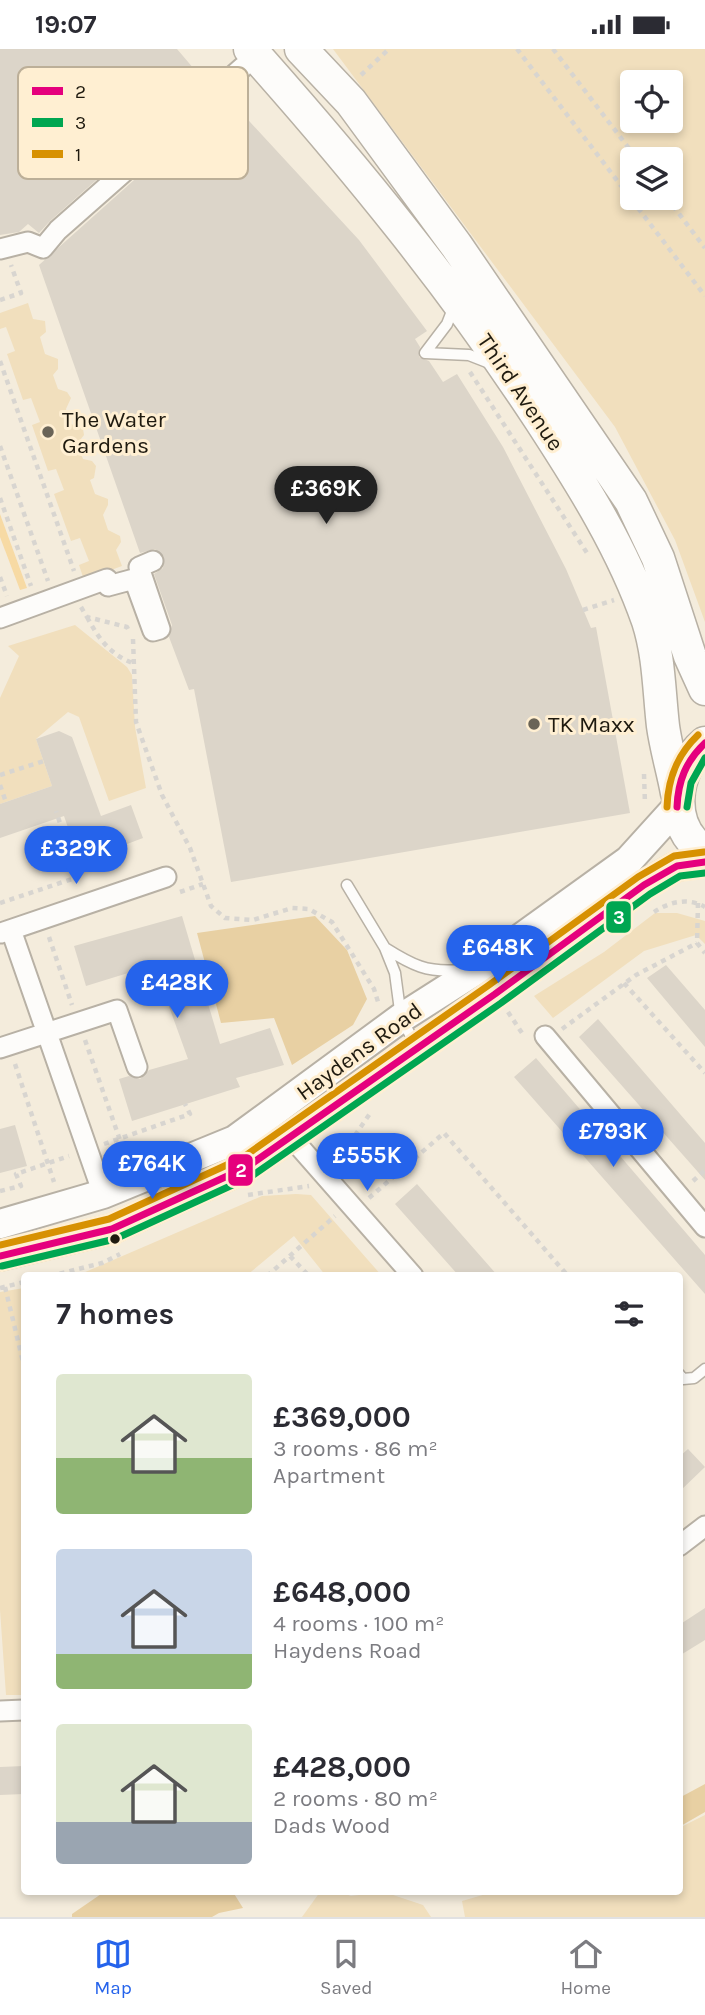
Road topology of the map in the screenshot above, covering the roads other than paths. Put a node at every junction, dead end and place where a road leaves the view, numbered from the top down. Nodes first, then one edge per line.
1 (301, 49) edge
2 (246, 58) edge
3 (114, 179) edge
4 (2, 249) edge
5 (457, 299) junction
6 (508, 371) junction
7 (153, 561) dead end
8 (0, 618) edge
9 (705, 689) edge
10 (705, 743) edge
11 (677, 800) junction
12 (705, 852) edge
13 (705, 862) edge
14 (166, 877) dead end
15 (347, 884) dead end
16 (5, 932) edge
17 (385, 948) junction
18 (478, 969) junction
19 (392, 1016) junction
20 (47, 1033) junction
21 (545, 1036) road end
22 (417, 1046) junction
23 (4, 1047) edge
24 (137, 1067) dead end
25 (273, 1113) junction
26 (290, 1136) junction
27 (100, 1184) junction
28 (0, 1224) edge
29 (705, 1227) edge
30 (0, 1256) edge
31 (410, 1272) edge
32 (705, 1369) edge
33 (683, 1379) edge
34 (705, 1526) edge
35 (683, 1543) edge
36 (21, 1710) edge
37 (0, 1711) edge

1 - 9 main road, Third Avenue
2 - 5 main road, Third Avenue
3 - 4 street
5 - 6 main road, Third Avenue
5 - 6 lane
6 - 11 main road, Third Avenue
7 - 8 street
10 - 11 main road
11 - 12 main road, Third Avenue
11 - 18 street, Haydens Road
13 - 22 street, Haydens Road
14 - 16 street
15 - 17 lane
16 - 20 street
17 - 18 lane
17 - 19 lane
18 - 19 street, Haydens Road
19 - 22 lane
19 - 25 street, Haydens Road
20 - 23 street
20 - 24 street
20 - 27 street
21 - 29 street
22 - 26 street, Haydens Road
25 - 26 street
25 - 27 street, Haydens Road
26 - 30 street, Haydens Road
26 - 31 street
27 - 28 street, Haydens Road
32 - 33 lane
34 - 35 street
36 - 37 street

